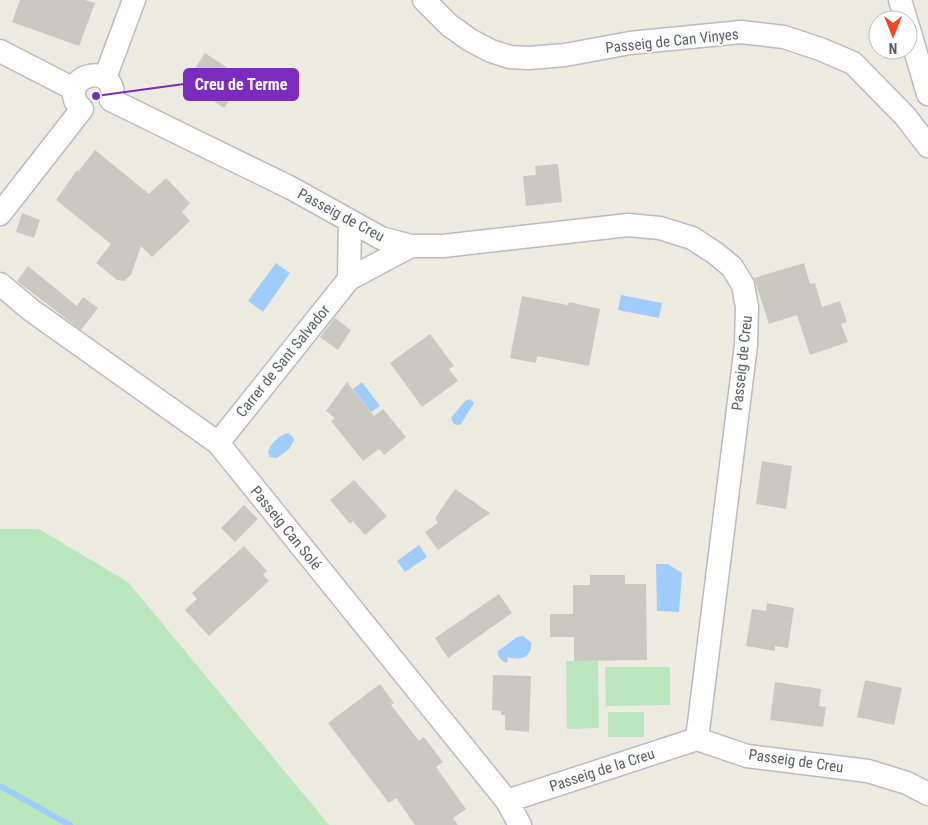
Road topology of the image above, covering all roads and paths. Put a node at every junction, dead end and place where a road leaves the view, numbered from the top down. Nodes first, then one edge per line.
1 (134, 0) edge
2 (424, 0) edge
3 (0, 51) edge
4 (918, 60) edge
5 (105, 78) junction
6 (74, 88) junction
7 (928, 94) edge
8 (928, 146) edge
9 (0, 214) edge
10 (350, 222) junction
11 (411, 246) junction
12 (348, 279) junction
13 (0, 284) edge
14 (218, 443) junction
15 (697, 739) junction
16 (928, 794) edge
17 (507, 801) junction
18 (520, 825) edge

1 - 5 street
2 - 8 street, Passeig de Can Vinyes
3 - 6 street
4 - 7 street
5 - 6 street
5 - 10 street, Passeig de Creu
6 - 9 street
10 - 11 street, Passeig de Creu
10 - 12 street
11 - 12 street, Carrer de Sant Salvador
11 - 15 street, Passeig de Creu
12 - 14 street, Carrer de Sant Salvador
13 - 14 street, Passeig Can Solé
14 - 17 street, Passeig Can Solé
15 - 16 street, Passeig de Creu
15 - 17 street, Passeig de la Creu
17 - 18 street, Passeig Can Solé

